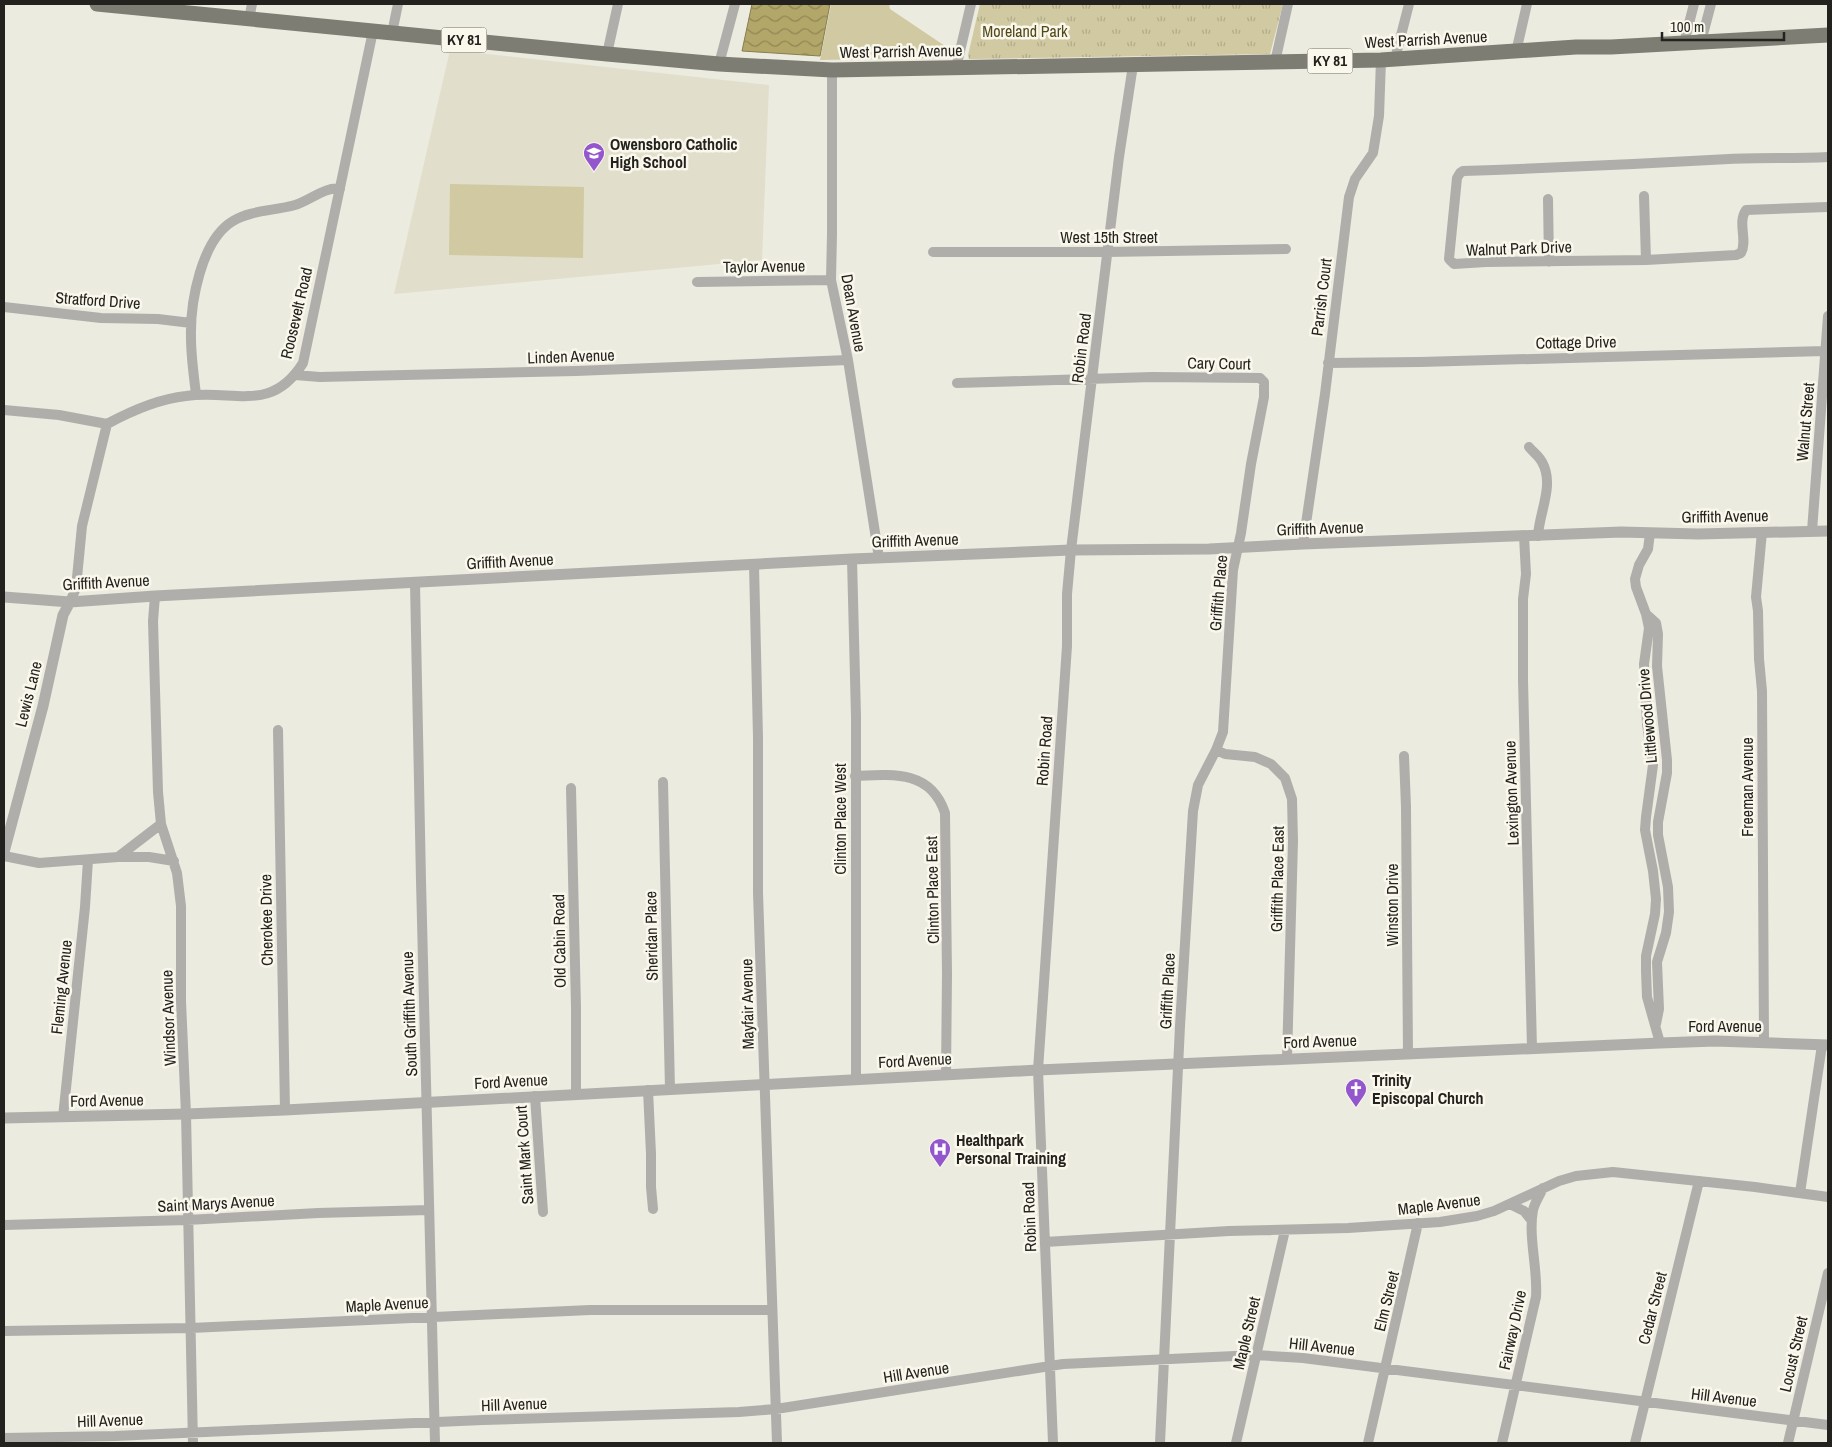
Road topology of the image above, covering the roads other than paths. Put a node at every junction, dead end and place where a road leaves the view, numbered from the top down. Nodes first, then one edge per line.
1 (97, 4) edge
2 (252, 4) edge
3 (398, 4) edge
4 (618, 4) edge
5 (735, 4) edge
6 (971, 4) edge
7 (1288, 4) edge
8 (1409, 4) edge
9 (1527, 4) edge
10 (1694, 4) edge
11 (1710, 4) edge
12 (249, 19) junction
13 (373, 31) junction
14 (392, 33) junction
15 (1828, 35) edge
16 (1701, 42) junction
17 (1684, 43) junction
18 (1516, 52) junction
19 (607, 54) junction
20 (1388, 60) junction
21 (1275, 62) junction
22 (719, 64) junction
23 (1133, 65) junction
24 (956, 68) junction
25 (832, 70) junction
26 (1828, 158) edge
27 (340, 189) junction
28 (1644, 196) dead end
29 (1548, 199) dead end
30 (1828, 207) edge
31 (1286, 249) dead end
32 (933, 252) dead end
33 (1107, 252) junction
34 (1646, 260) junction
35 (1549, 262) junction
36 (831, 280) junction
37 (697, 282) dead end
38 (4, 307) edge
39 (1828, 322) edge
40 (191, 323) junction
41 (1825, 351) junction
42 (848, 360) junction
43 (1328, 363) junction
44 (295, 375) junction
45 (1093, 379) junction
46 (957, 382) dead end
47 (196, 395) junction
48 (4, 410) edge
49 (107, 424) junction
50 (1528, 447) dead end
51 (1828, 530) edge
52 (1812, 531) junction
53 (1762, 532) junction
54 (1650, 533) junction
55 (1524, 536) junction
56 (1538, 536) junction
57 (1303, 544) junction
58 (1237, 548) junction
59 (1071, 550) junction
60 (879, 558) junction
61 (852, 559) junction
62 (754, 564) junction
63 (415, 583) junction
64 (155, 596) junction
65 (4, 597) edge
66 (70, 602) junction
67 (1646, 614) junction
68 (278, 730) dead end
69 (1216, 750) junction
70 (1404, 756) dead end
71 (856, 776) junction
72 (663, 782) dead end
73 (570, 788) dead end
74 (162, 824) junction
75 (4, 852) edge
76 (4, 856) edge
77 (118, 857) junction
78 (88, 860) junction
79 (174, 861) junction
80 (1656, 1026) junction
81 (1764, 1042) junction
82 (1660, 1043) junction
83 (1825, 1045) edge
84 (1532, 1049) junction
85 (1408, 1054) junction
86 (1287, 1059) junction
87 (1179, 1064) junction
88 (1038, 1070) junction
89 (946, 1075) junction
90 (856, 1079) junction
91 (764, 1084) junction
92 (670, 1089) junction
93 (648, 1090) junction
94 (576, 1094) junction
95 (535, 1096) junction
96 (427, 1103) junction
97 (285, 1110) junction
98 (186, 1114) junction
99 (63, 1117) junction
100 (4, 1118) edge
101 (1699, 1182) junction
102 (1543, 1188) junction
103 (1800, 1193) junction
104 (1828, 1197) edge
105 (1510, 1204) junction
106 (653, 1209) dead end
107 (429, 1210) junction
108 (543, 1212) dead end
109 (187, 1220) junction
110 (1532, 1221) junction
111 (1418, 1223) junction
112 (4, 1225) edge
113 (1286, 1230) junction
114 (1170, 1234) junction
115 (1045, 1242) junction
116 (1828, 1273) edge
117 (772, 1310) junction
118 (432, 1317) junction
119 (191, 1328) junction
120 (4, 1331) edge
121 (1256, 1356) junction
122 (1164, 1360) junction
123 (1050, 1366) junction
124 (1384, 1369) junction
125 (1516, 1385) junction
126 (1644, 1402) junction
127 (776, 1409) junction
128 (1793, 1420) junction
129 (435, 1422) junction
130 (1828, 1425) edge
131 (192, 1432) junction
132 (4, 1438) edge
133 (193, 1443) edge
134 (436, 1443) edge
135 (777, 1443) edge
136 (1052, 1443) edge
137 (1160, 1443) edge
138 (1236, 1443) edge
139 (1368, 1443) edge
140 (1502, 1443) edge
141 (1635, 1443) edge
142 (1788, 1443) edge

1 - 12 main road, West Parrish Avenue / KY 81
2 - 12 street
3 - 14 street
4 - 19 street
5 - 22 street
6 - 24 street
7 - 21 street
8 - 20 street, Parrish Court
9 - 18 street
10 - 17 street
11 - 16 street
12 - 13 main road, West Parrish Avenue / KY 81
13 - 14 main road, West Parrish Avenue / KY 81
13 - 27 street, Roosevelt Road
14 - 19 main road, West Parrish Avenue / KY 81
15 - 16 main road, West Parrish Avenue / KY 81
16 - 17 main road, West Parrish Avenue / KY 81
17 - 18 main road, West Parrish Avenue / KY 81
18 - 20 main road, West Parrish Avenue / KY 81
19 - 22 main road, West Parrish Avenue / KY 81
20 - 21 main road, West Parrish Avenue / KY 81
20 - 43 street, Parrish Court
21 - 23 main road, West Parrish Avenue / KY 81
22 - 25 main road, West Parrish Avenue / KY 81
23 - 24 main road, West Parrish Avenue / KY 81
23 - 33 street, Robin Road
24 - 25 main road, West Parrish Avenue / KY 81
25 - 36 street, Dean Avenue
26 - 35 street, Walnut Park Drive
27 - 40 street
27 - 44 street, Roosevelt Road
28 - 34 street
29 - 35 street
30 - 34 street, Walnut Park Drive
31 - 33 street, West 15th Street
32 - 33 street, West 15th Street
33 - 45 street, Robin Road
34 - 35 street, Walnut Park Drive
36 - 37 street, Taylor Avenue
36 - 42 street, Dean Avenue
38 - 40 street, Stratford Drive
39 - 41 street, Walnut Street
40 - 47 street
41 - 43 street, Cottage Drive
41 - 52 street, Walnut Street
42 - 44 street, Linden Avenue
42 - 60 street, Dean Avenue
43 - 57 street, Parrish Court
44 - 47 street, Roosevelt Road
45 - 46 street
45 - 58 street, Cary Court
45 - 59 street, Robin Road
47 - 49 street, Roosevelt Road
48 - 49 street
49 - 66 street
50 - 56 street
51 - 52 street, Griffith Avenue
52 - 53 street, Griffith Avenue
53 - 54 street, Griffith Avenue
53 - 81 street, Freeman Avenue
54 - 56 street, Griffith Avenue
54 - 67 street, Littlewood Drive
55 - 56 street, Griffith Avenue
55 - 57 street, Griffith Avenue
55 - 84 street, Lexington Avenue
57 - 58 street, Griffith Avenue
58 - 59 street, Griffith Avenue
58 - 69 street, Griffith Place
59 - 60 street, Griffith Avenue
59 - 88 street, Robin Road
60 - 61 street, Griffith Avenue
61 - 62 street, Griffith Avenue
61 - 71 street, Clinton Place West
62 - 63 street, Griffith Avenue
62 - 91 street, Mayfair Avenue
63 - 64 street, Griffith Avenue
63 - 96 street, South Griffith Avenue
64 - 66 street, Griffith Avenue
64 - 74 street, Windsor Avenue
65 - 66 street, Griffith Avenue
66 - 75 street, Lewis Lane
67 - 80 street, Littlewood Drive
67 - 80 street, Littlewood Drive
68 - 97 street, Cherokee Drive
69 - 86 street, Griffith Place East
69 - 87 street, Griffith Place
70 - 85 street, Winston Drive
71 - 89 street, Clinton Place East
71 - 90 street, Clinton Place West
72 - 92 street, Sheridan Place
73 - 94 street, Old Cabin Road
74 - 77 street
74 - 79 street, Windsor Avenue
76 - 78 street
77 - 78 street
77 - 79 street
78 - 99 street, Fleming Avenue
79 - 98 street, Windsor Avenue
80 - 82 street, Littlewood Drive
81 - 82 street, Ford Avenue
81 - 83 street, Ford Avenue
82 - 84 street, Ford Avenue
83 - 103 street
84 - 85 street, Ford Avenue
85 - 86 street, Ford Avenue
86 - 87 street, Ford Avenue
87 - 88 street, Ford Avenue
87 - 114 street, Griffith Place
88 - 89 street, Ford Avenue
88 - 115 street, Robin Road
89 - 90 street, Ford Avenue
90 - 91 street, Ford Avenue
91 - 92 street, Ford Avenue
91 - 117 street, Mayfair Avenue
92 - 93 street, Ford Avenue
93 - 94 street, Ford Avenue
93 - 106 street
94 - 95 street, Ford Avenue
95 - 96 street, Ford Avenue
95 - 108 street, Saint Mark Court
96 - 97 street, Ford Avenue
96 - 107 street, South Griffith Avenue
97 - 98 street, Ford Avenue
98 - 99 street, Ford Avenue
98 - 109 street, Windsor Avenue
99 - 100 street, Ford Avenue
101 - 102 street, Maple Avenue
101 - 103 street, Maple Avenue
101 - 126 street, Cedar Street
102 - 105 street, Maple Avenue
102 - 110 street, Fairway Drive
103 - 104 street, Maple Avenue
105 - 110 street
105 - 111 street, Maple Avenue
107 - 109 street, Saint Marys Avenue
107 - 118 street, South Griffith Avenue
109 - 112 street, Saint Marys Avenue
109 - 119 street, Windsor Avenue
110 - 125 street, Fairway Drive
111 - 113 street, Maple Avenue
111 - 124 street, Elm Street
113 - 114 street, Maple Avenue
113 - 121 street, Maple Street
114 - 115 street, Maple Avenue
114 - 122 street, Griffith Place
115 - 123 street, Robin Road
116 - 128 street, Locust Street
117 - 118 street, Maple Avenue
117 - 127 street, Mayfair Avenue
118 - 119 street, Maple Avenue
118 - 129 street, South Griffith Avenue
119 - 120 street, Maple Avenue
119 - 131 street, Windsor Avenue
121 - 122 street, Hill Avenue
121 - 124 street, Hill Avenue
121 - 138 street, Maple Street
122 - 123 street, Hill Avenue
122 - 137 street, Griffith Place
123 - 127 street, Hill Avenue
123 - 136 street, Robin Road
124 - 125 street, Hill Avenue
124 - 139 street, Elm Street
125 - 126 street, Hill Avenue
125 - 140 street, Fairway Drive
126 - 128 street, Hill Avenue
126 - 141 street, Cedar Street
127 - 129 street, Hill Avenue
127 - 135 street, Mayfair Avenue
128 - 130 street, Hill Avenue
128 - 142 street, Locust Street
129 - 131 street, Hill Avenue
129 - 134 street, South Griffith Avenue
131 - 132 street, Hill Avenue
131 - 133 street, Windsor Avenue

